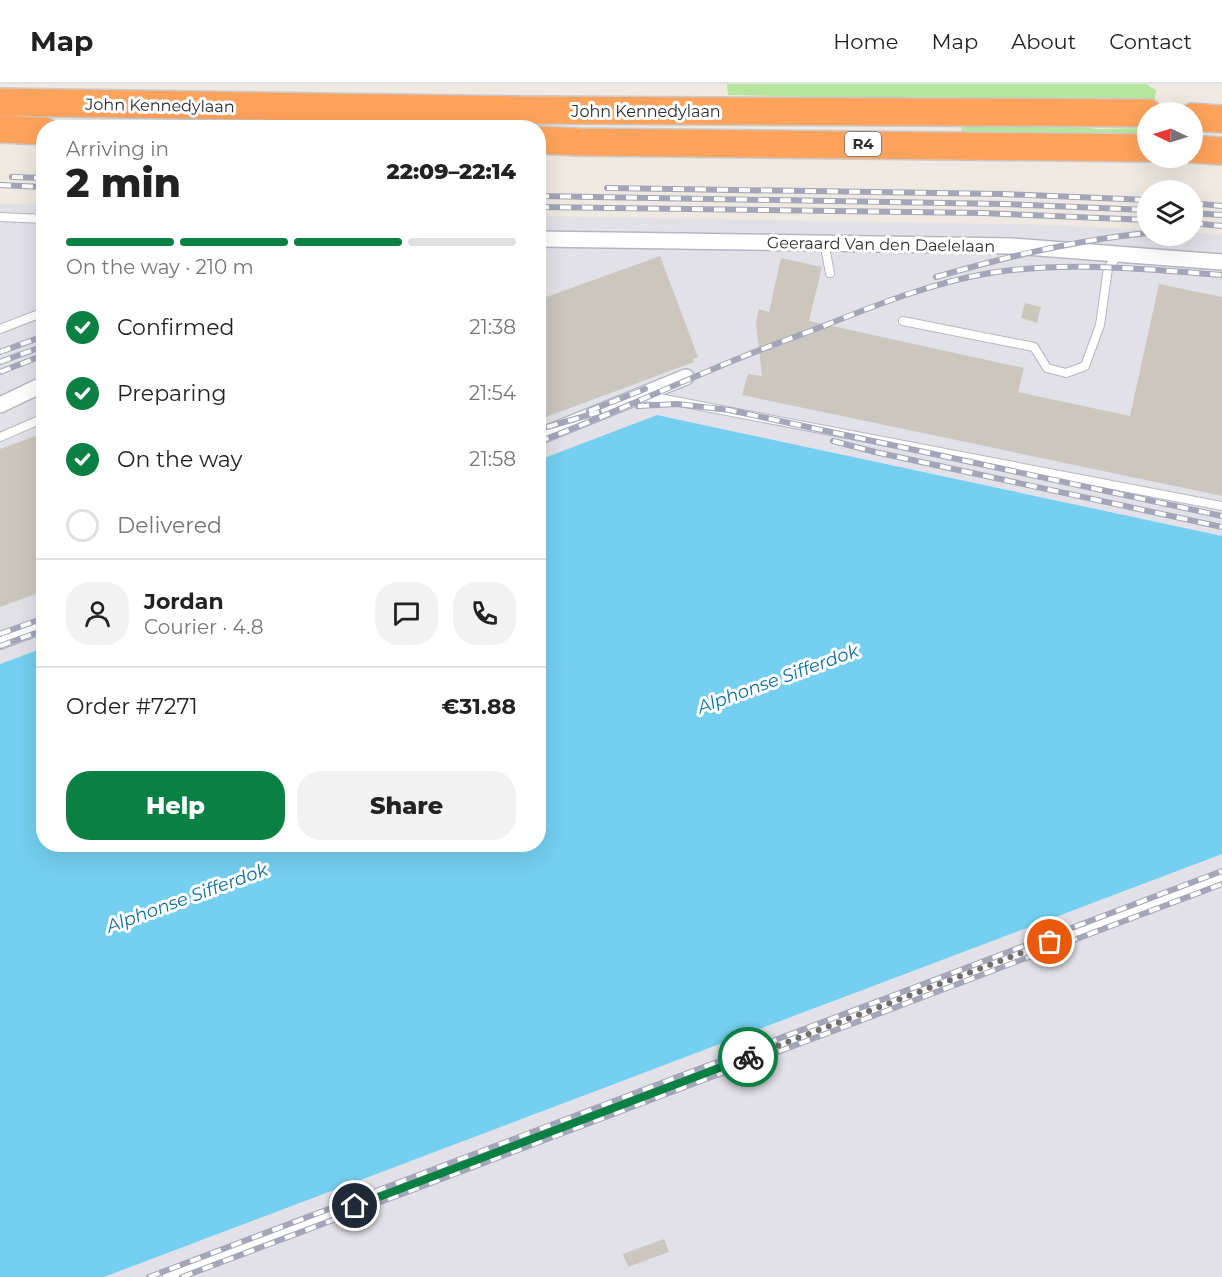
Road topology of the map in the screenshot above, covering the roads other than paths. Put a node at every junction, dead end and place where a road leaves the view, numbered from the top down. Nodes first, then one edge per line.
1 (0, 102) edge
2 (1137, 113) edge
3 (1203, 118) edge
4 (1222, 119) edge
5 (0, 129) edge
6 (36, 131) edge
7 (546, 140) edge
8 (1137, 147) edge
9 (1203, 150) edge
10 (1222, 151) edge
11 (0, 217) edge
12 (36, 219) edge
13 (546, 239) edge
14 (824, 242) junction
15 (1119, 254) junction
16 (1222, 262) edge
17 (830, 273) dead end
18 (36, 315) edge
19 (903, 321) dead end
20 (0, 329) edge
21 (686, 377) dead end
22 (36, 388) edge
23 (638, 397) junction
24 (0, 405) edge
25 (36, 421) edge
26 (546, 434) edge
27 (0, 437) edge
28 (1222, 506) edge
29 (36, 628) edge
30 (0, 641) edge
31 (1222, 877) edge
32 (166, 1277) edge

1 - 2 highway, John Kennedylaan / R4
3 - 4 highway
5 - 6 highway
7 - 8 highway, John Kennedylaan / R4
9 - 10 highway
11 - 12 lane
13 - 14 street, Geeraard Van den Daelelaan
14 - 15 street, Geeraard Van den Daelelaan
14 - 17 lane
15 - 16 street, Geeraard Van den Daelelaan
15 - 19 lane
18 - 20 lane
21 - 23 street
22 - 24 street
23 - 26 street
23 - 28 lane
25 - 27 lane
29 - 30 street
31 - 32 lane

